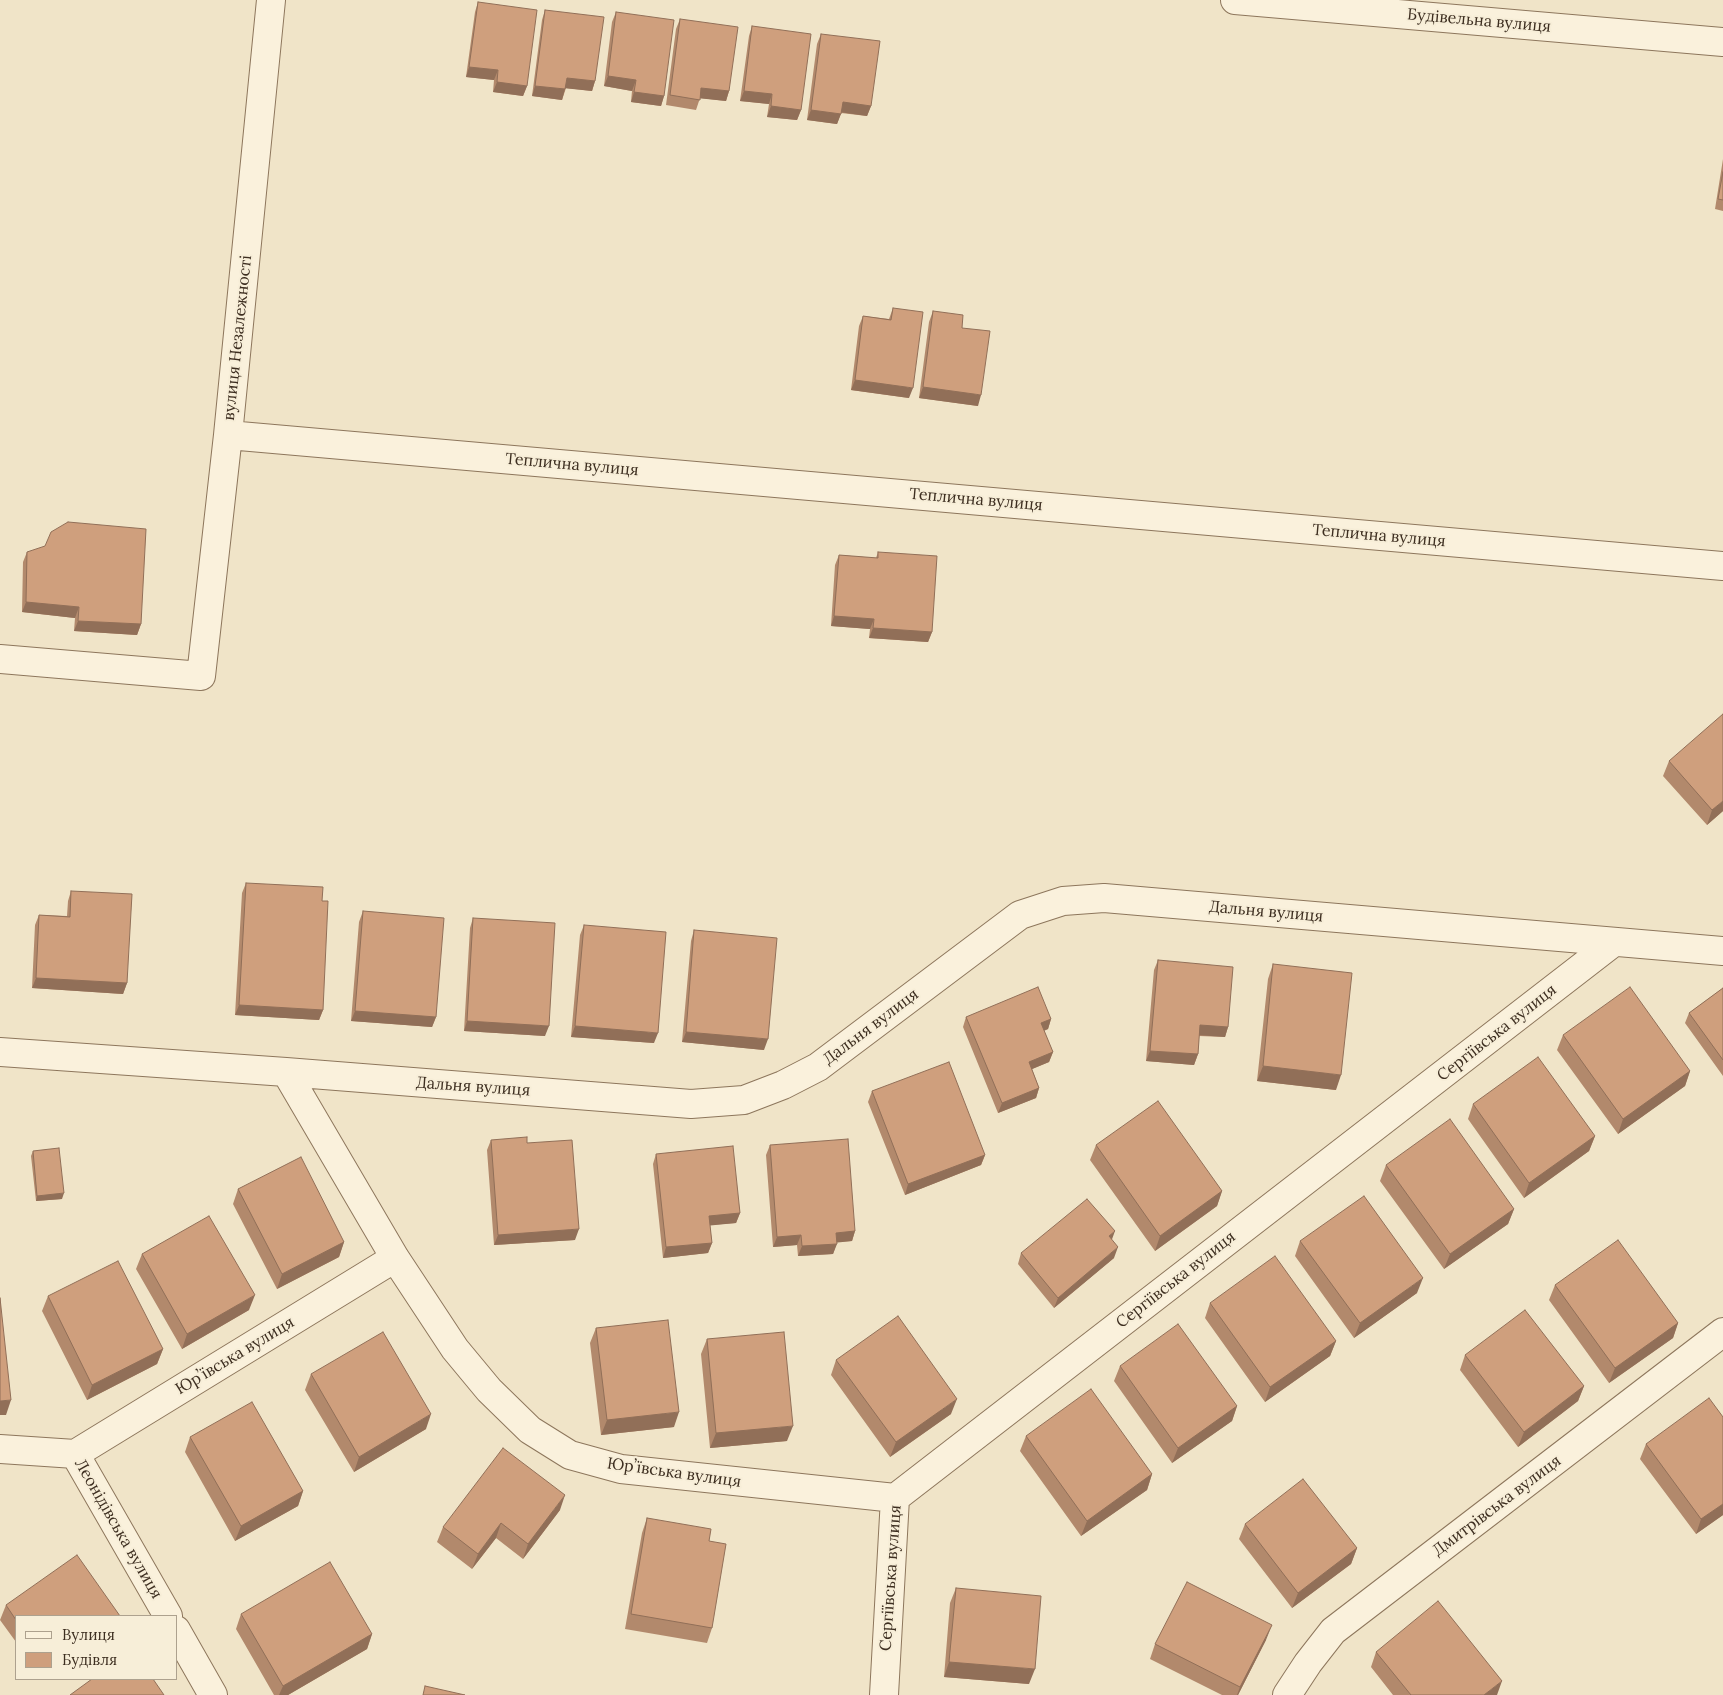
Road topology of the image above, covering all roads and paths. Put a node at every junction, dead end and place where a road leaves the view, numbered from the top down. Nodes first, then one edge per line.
1 (270, 0) edge
2 (1235, 0) edge
3 (1723, 42) edge
4 (228, 435) junction
5 (1723, 566) edge
6 (0, 660) edge
7 (1614, 942) junction
8 (1723, 951) edge
9 (0, 1052) edge
10 (286, 1072) junction
11 (395, 1258) junction
12 (1723, 1332) edge
13 (0, 1449) edge
14 (75, 1454) junction
15 (895, 1498) junction
16 (167, 1615) edge
17 (178, 1633) edge
18 (214, 1695) edge
19 (884, 1695) edge
20 (1286, 1695) edge

1 - 4 street, вулиця Незалежності
2 - 3 street, Будівельна вулиця
4 - 5 street, Теплична вулиця
4 - 6 street, вулиця Незалежності
7 - 8 street, Дальня вулиця
7 - 10 street, Дальня вулиця
7 - 15 street, Сергіївська вулиця
9 - 10 street, Дальня вулиця
10 - 11 street, Юрʼївська вулиця
11 - 14 street, Юрʼївська вулиця
11 - 15 street, Юрʼївська вулиця
12 - 20 street, Дмитрівська вулиця
13 - 14 street, Леонідівська вулиця
14 - 16 street, Леонідівська вулиця
15 - 19 street, Сергіївська вулиця
17 - 18 street

